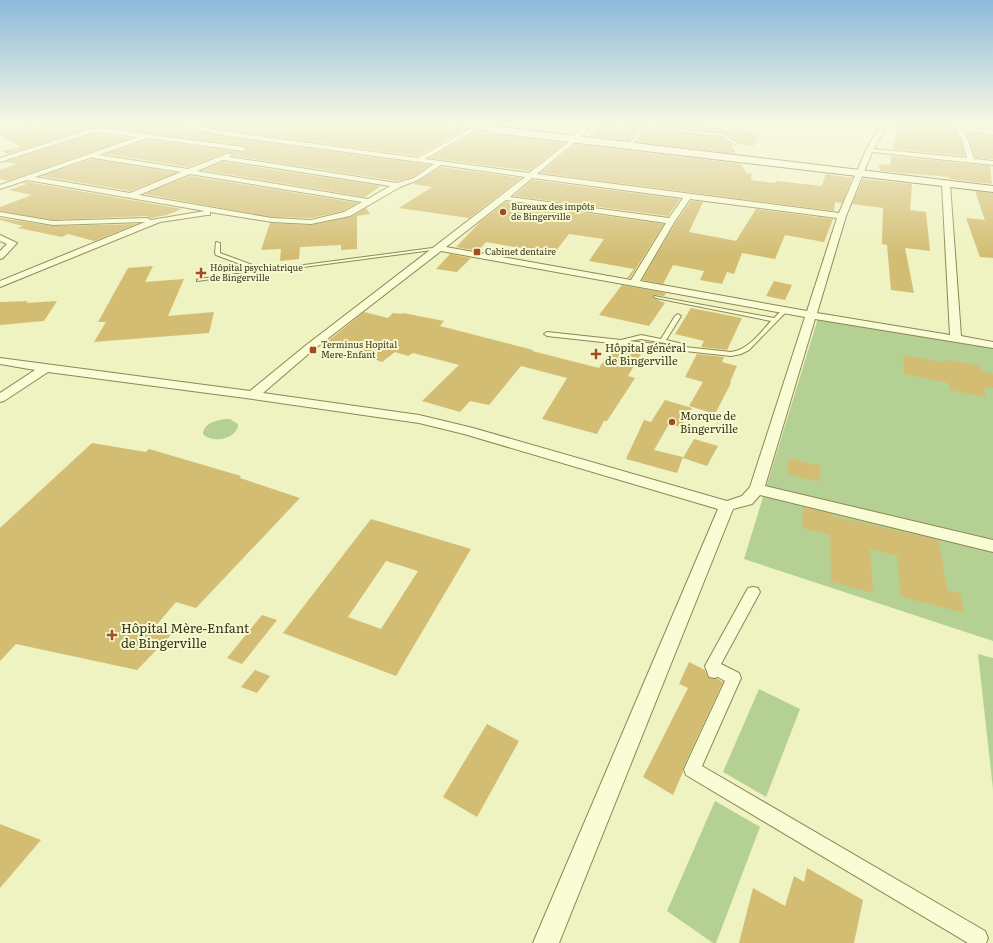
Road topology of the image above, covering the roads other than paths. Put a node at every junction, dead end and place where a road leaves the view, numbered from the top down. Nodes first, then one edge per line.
1 (58, 168) edge
2 (172, 168) edge
3 (199, 168) edge
4 (287, 168) edge
5 (432, 168) edge
6 (475, 168) edge
7 (541, 168) edge
8 (815, 168) edge
9 (860, 168) edge
10 (192, 171) junction
11 (858, 173) junction
12 (531, 176) junction
13 (28, 178) junction
14 (946, 184) junction
15 (397, 185) junction
16 (0, 187) edge
17 (993, 189) edge
18 (130, 196) junction
19 (688, 197) junction
20 (504, 198) junction
21 (369, 201) junction
22 (218, 211) junction
23 (0, 214) edge
24 (842, 216) junction
25 (158, 220) junction
26 (671, 221) junction
27 (0, 238) edge
28 (218, 243) dead end
29 (440, 248) junction
30 (0, 256) edge
31 (266, 271) junction
32 (199, 280) dead end
33 (634, 283) junction
34 (0, 284) edge
35 (656, 297) dead end
36 (785, 310) junction
37 (812, 315) junction
38 (678, 316) dead end
39 (775, 320) junction
40 (547, 334) dead end
41 (956, 338) junction
42 (663, 341) junction
43 (618, 342) junction
44 (993, 345) edge
45 (712, 352) junction
46 (0, 361) edge
47 (45, 369) junction
48 (253, 395) junction
49 (0, 398) edge
50 (758, 489) junction
51 (727, 506) junction
52 (993, 546) edge
53 (753, 592) dead end
54 (978, 938) dead end
55 (546, 943) edge

1 - 13 street
2 - 10 street
3 - 10 street
4 - 15 street
5 - 15 street
6 - 12 street
7 - 12 street
8 - 11 main road
9 - 11 street
10 - 18 street
10 - 21 street
11 - 14 main road
11 - 24 street
12 - 19 street
12 - 20 street
13 - 16 street
13 - 18 street
14 - 17 main road
14 - 41 street
15 - 21 street
18 - 22 street
19 - 24 street
19 - 26 street
20 - 26 street
20 - 29 street
21 - 22 street
22 - 25 street
23 - 25 street
24 - 37 street
25 - 34 street
26 - 33 street
27 - 30 street
28 - 31 lane
29 - 31 lane
29 - 33 street
29 - 48 street
31 - 32 lane
33 - 36 street
35 - 39 lane
36 - 37 street
36 - 39 lane
37 - 41 street
37 - 50 street
38 - 42 lane
39 - 45 lane
40 - 43 lane
41 - 44 street
42 - 43 lane
42 - 45 lane
43 - 45 lane
46 - 47 street
47 - 48 street
47 - 49 street
48 - 51 street
50 - 51 street
50 - 52 street
51 - 55 street
53 - 54 street

